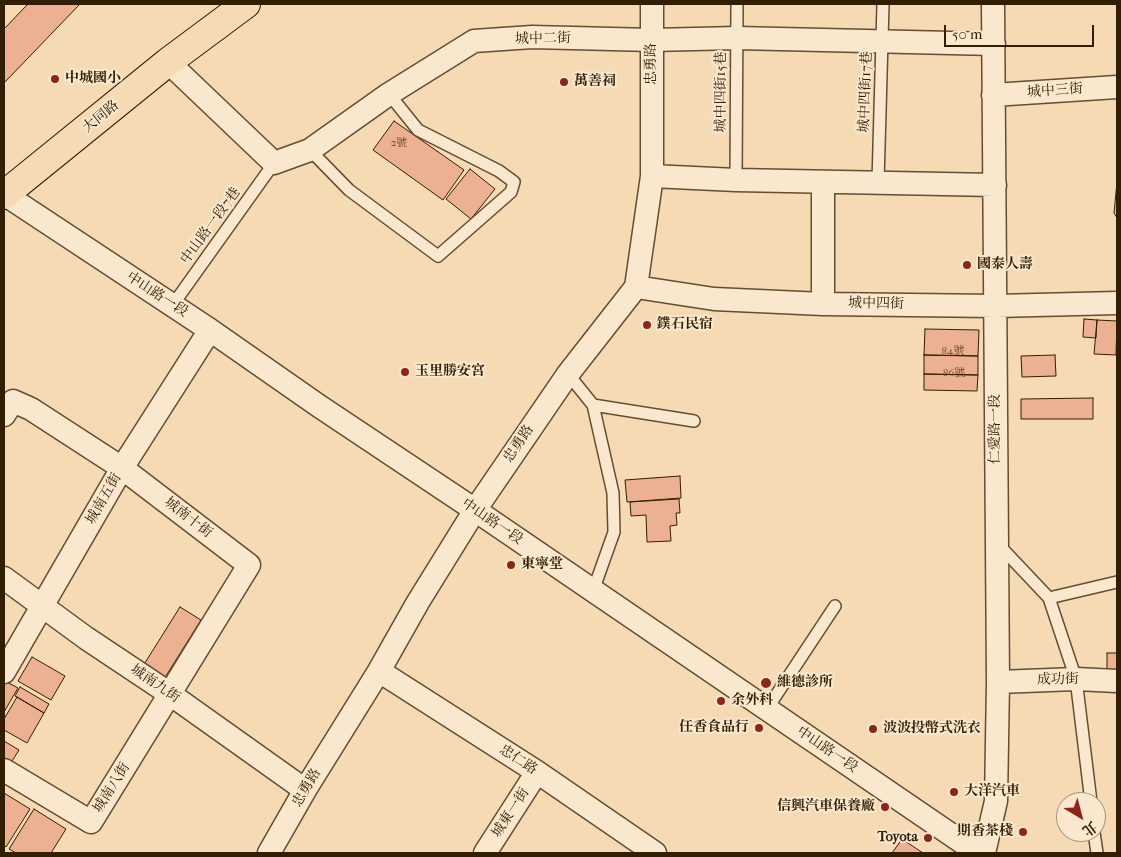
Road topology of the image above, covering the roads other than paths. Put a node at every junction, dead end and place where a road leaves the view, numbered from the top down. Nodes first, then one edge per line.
1 (246, 4) edge
2 (652, 4) edge
3 (737, 4) edge
4 (883, 4) edge
5 (993, 4) edge
6 (737, 38) junction
7 (652, 40) junction
8 (883, 41) junction
9 (994, 44) junction
10 (168, 62) junction
11 (1117, 87) edge
12 (389, 94) junction
13 (993, 95) junction
14 (310, 150) junction
15 (274, 163) junction
16 (652, 176) junction
17 (736, 180) junction
18 (823, 182) junction
19 (878, 182) junction
20 (994, 185) junction
21 (4, 194) edge
22 (636, 287) junction
23 (1117, 303) edge
24 (823, 304) junction
25 (172, 306) junction
26 (996, 306) junction
27 (210, 330) junction
28 (568, 374) junction
29 (593, 405) junction
30 (4, 416) edge
31 (694, 421) dead end
32 (122, 468) junction
33 (475, 510) junction
34 (997, 542) junction
35 (4, 578) edge
36 (1117, 582) edge
37 (593, 591) junction
38 (1049, 598) junction
39 (43, 605) junction
40 (835, 606) dead end
41 (379, 671) junction
42 (4, 672) edge
43 (1076, 679) junction
44 (1117, 681) edge
45 (998, 682) junction
46 (170, 694) junction
47 (767, 709) junction
48 (4, 770) edge
49 (537, 772) junction
50 (305, 790) junction
51 (1090, 792) edge
52 (269, 853) edge
53 (484, 853) edge
54 (654, 853) edge
55 (978, 853) edge
56 (984, 853) edge

1 - 10 main road, 大同路
2 - 7 street, 忠勇路
3 - 6 lane, 城中四街15巷
4 - 8 lane, 城中四街17巷
5 - 9 street, 仁愛路一段
6 - 7 street, 城中二街
6 - 8 street, 城中二街
6 - 17 lane, 城中四街15巷
7 - 12 street, 城中二街
7 - 16 street, 忠勇路
8 - 9 street, 城中二街
8 - 19 lane, 城中四街17巷
9 - 13 street, 仁愛路一段
10 - 15 street
10 - 21 main road, 大同路
11 - 13 street, 城中三街
12 - 14 street, 城中二街
12 - 14 lane
13 - 20 street, 仁愛路一段
14 - 15 street, 城中二街
15 - 25 lane, 中山路一段7巷
16 - 17 street
16 - 22 street, 忠勇路
17 - 18 street
18 - 19 street
18 - 24 street
19 - 20 street
20 - 26 street, 仁愛路一段
21 - 25 street, 中山路一段
22 - 24 street, 城中四街
22 - 28 street, 忠勇路
23 - 26 street, 城中四街
24 - 26 street, 城中四街
25 - 27 street, 中山路一段
26 - 34 street, 仁愛路一段
27 - 32 street, 城南五街
27 - 33 street, 中山路一段
28 - 29 lane
28 - 33 street, 忠勇路
29 - 31 lane
29 - 37 lane
30 - 32 street, 城南十街
32 - 39 street, 城南五街
32 - 46 street, 城南十街
33 - 37 street, 中山路一段
33 - 41 street, 忠勇路
34 - 38 lane
34 - 45 street, 仁愛路一段
35 - 39 street, 城南九街
36 - 38 lane
37 - 47 street, 中山路一段
38 - 43 lane
39 - 42 street, 城南五街
39 - 46 street, 城南九街
40 - 47 lane
41 - 49 street, 忠仁路
41 - 50 street, 忠勇路
43 - 44 street, 成功街
43 - 45 street, 成功街
43 - 51 lane
45 - 56 street, 仁愛路一段
46 - 48 street, 城南八街
46 - 50 street, 城南九街
47 - 55 street, 中山路一段
49 - 53 street, 城東一街
49 - 54 street, 忠仁路
50 - 52 street, 忠勇路

